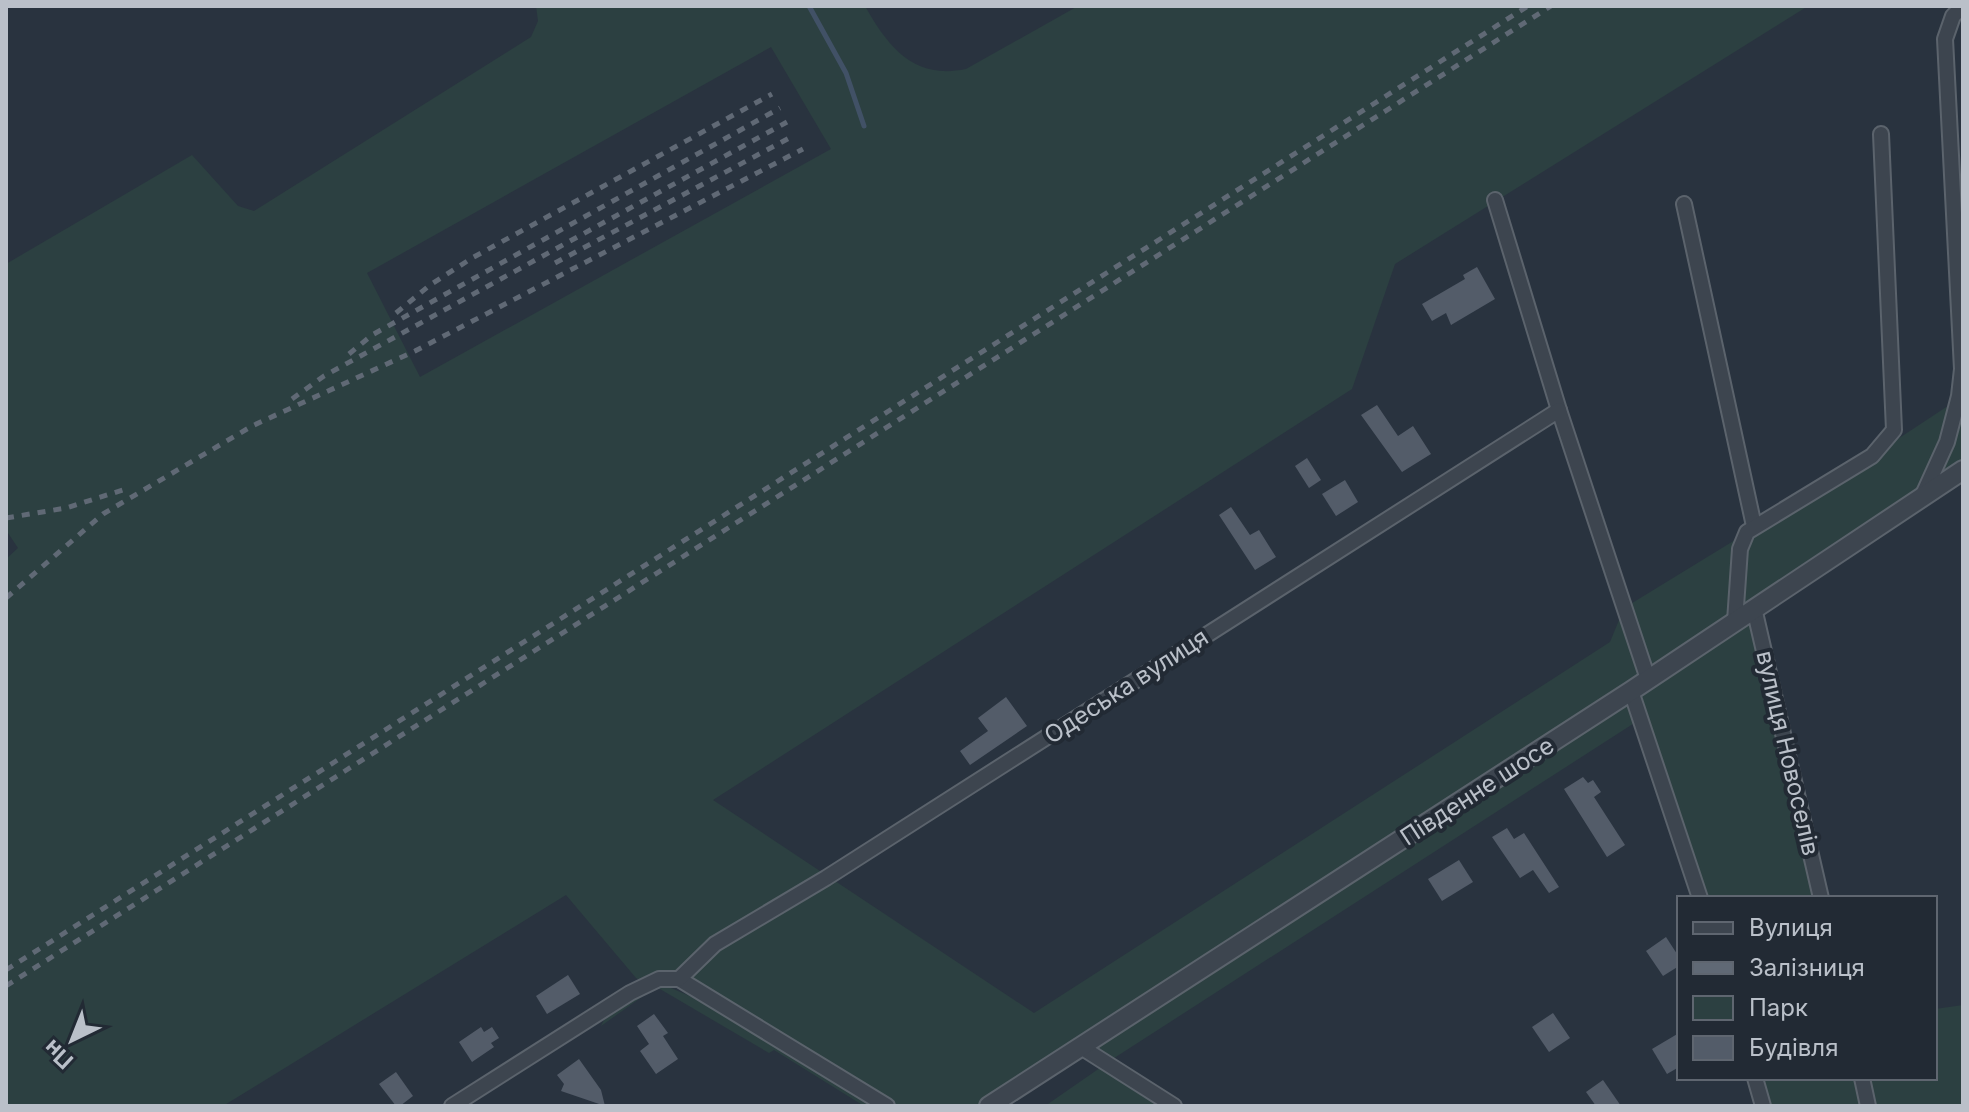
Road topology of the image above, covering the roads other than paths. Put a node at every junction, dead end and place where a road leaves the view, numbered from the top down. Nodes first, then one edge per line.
1 (1963, 6) edge
2 (1881, 134) dead end
3 (1495, 200) dead end
4 (1684, 204) dead end
5 (1559, 410) junction
6 (1963, 470) edge
7 (1922, 497) junction
8 (1754, 526) junction
9 (1754, 608) junction
10 (1735, 621) junction
11 (1648, 679) junction
12 (1631, 691) junction
13 (1699, 896) edge
14 (1821, 896) edge
15 (679, 979) junction
16 (1081, 1047) junction
17 (1756, 1080) edge
18 (1862, 1080) edge
19 (452, 1106) edge
20 (887, 1106) edge
21 (989, 1106) edge
22 (1174, 1106) edge
23 (1763, 1106) edge
24 (1868, 1106) edge

1 - 7 street
2 - 8 street
3 - 5 street
4 - 8 street
5 - 11 street
5 - 15 street, Одеська вулиця
6 - 7 street, Південне шосе
7 - 9 street, Південне шосе
8 - 10 street
9 - 10 street, Південне шосе
9 - 14 street, вулиця Новоселів
10 - 11 street, Південне шосе
11 - 12 street, Південне шосе
12 - 13 street
12 - 16 street, Південне шосе
15 - 19 street
15 - 20 street
16 - 21 street, Південне шосе
16 - 22 street
17 - 23 street
18 - 24 street

